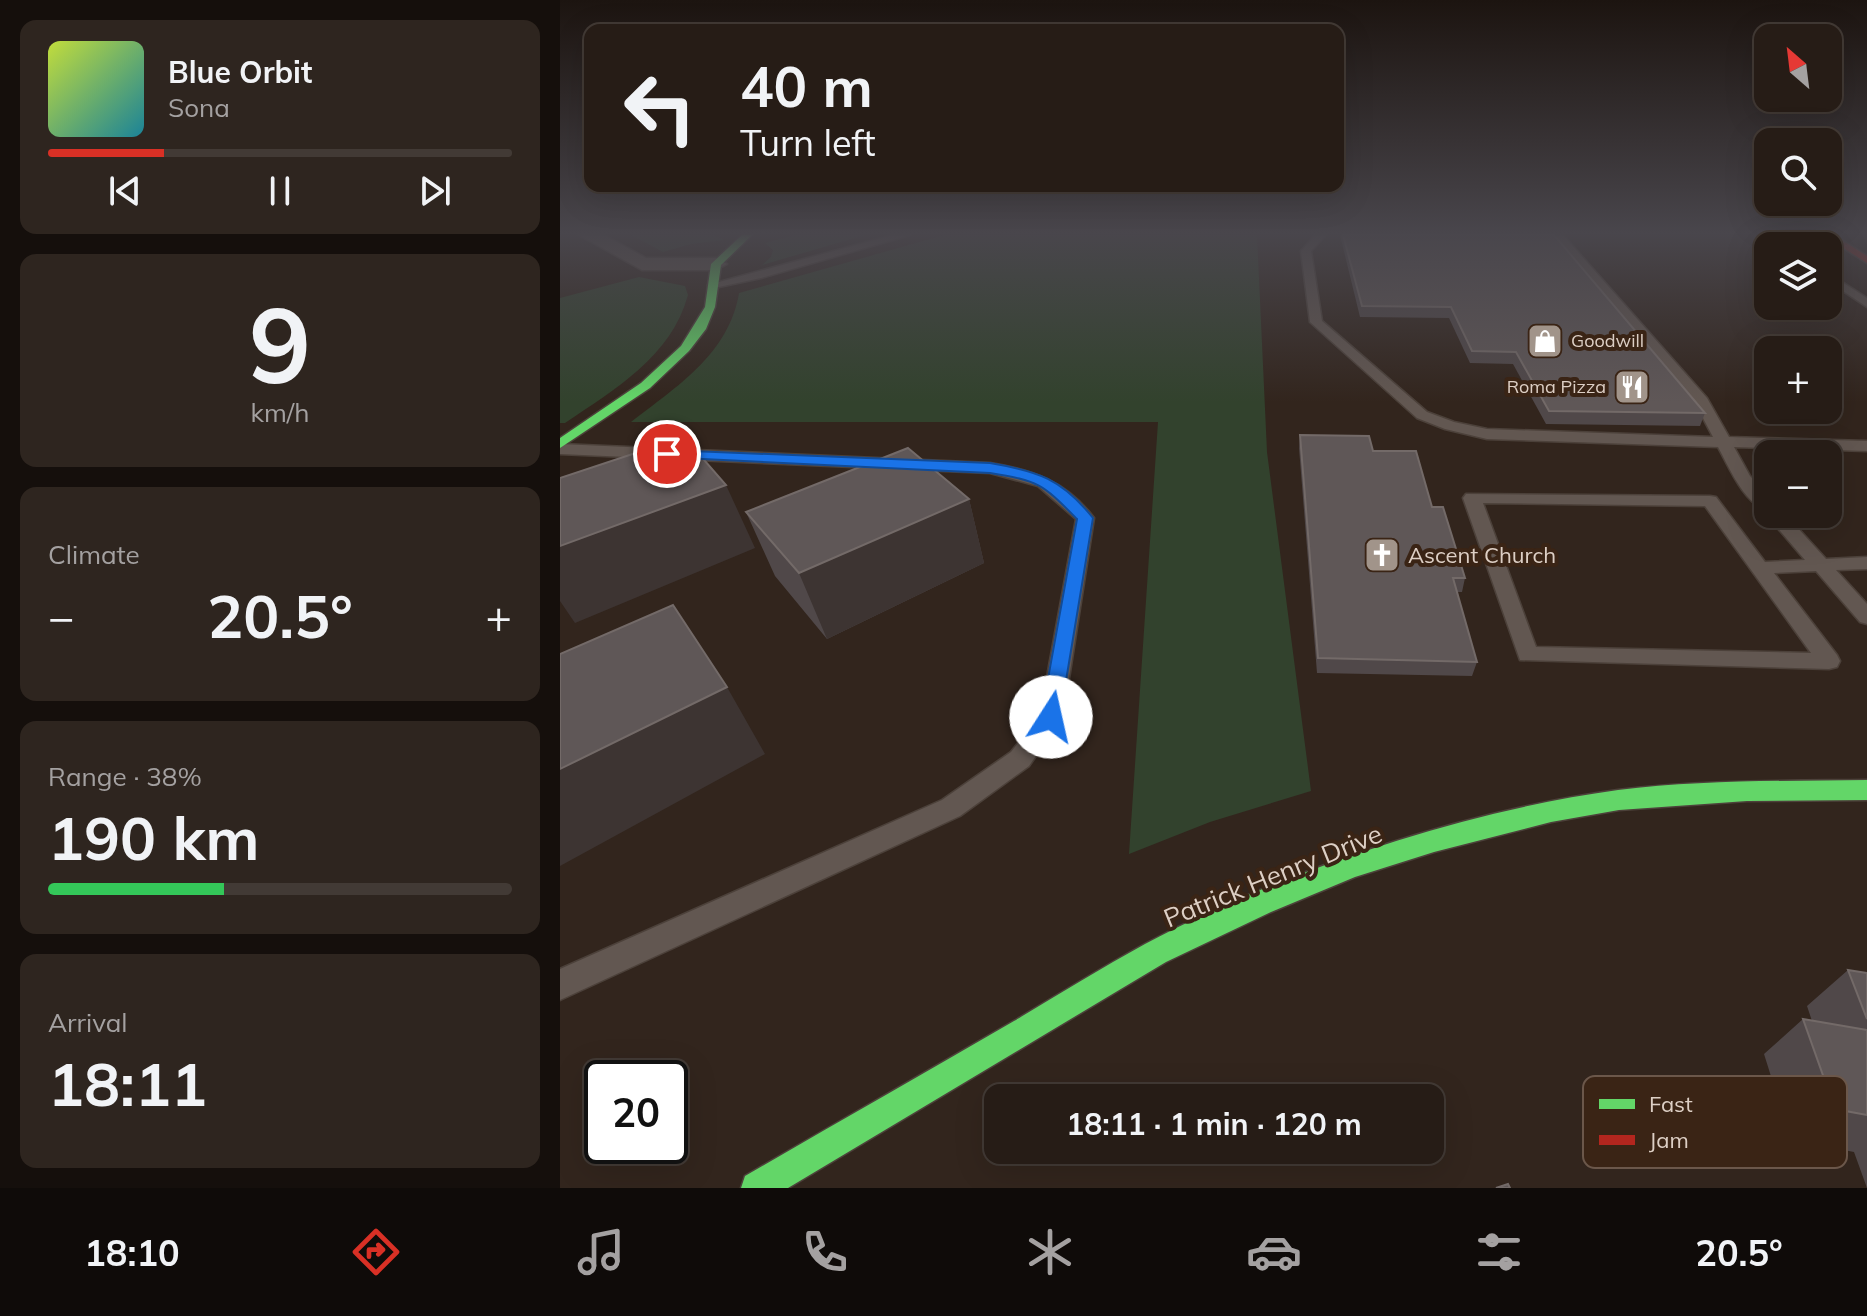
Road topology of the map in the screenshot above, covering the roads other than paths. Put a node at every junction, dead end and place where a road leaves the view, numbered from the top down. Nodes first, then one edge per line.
1 (713, 290) edge
2 (1312, 290) edge
3 (1605, 290) edge
4 (1849, 290) edge
5 (1867, 303) edge
6 (1725, 443) junction
7 (560, 446) edge
8 (1867, 446) edge
9 (1754, 490) edge
10 (1787, 528) edge
11 (1867, 563) edge
12 (1820, 565) junction
13 (1760, 568) junction
14 (1867, 617) edge
15 (1867, 790) edge
16 (560, 985) edge
17 (757, 1188) edge

1 - 7 main road
2 - 6 lane
3 - 6 lane
4 - 5 lane
6 - 8 lane
6 - 9 lane
7 - 16 lane
10 - 12 lane
11 - 12 lane
12 - 13 lane
12 - 14 lane
13 - 13 lane
15 - 17 main road, Patrick Henry Drive

